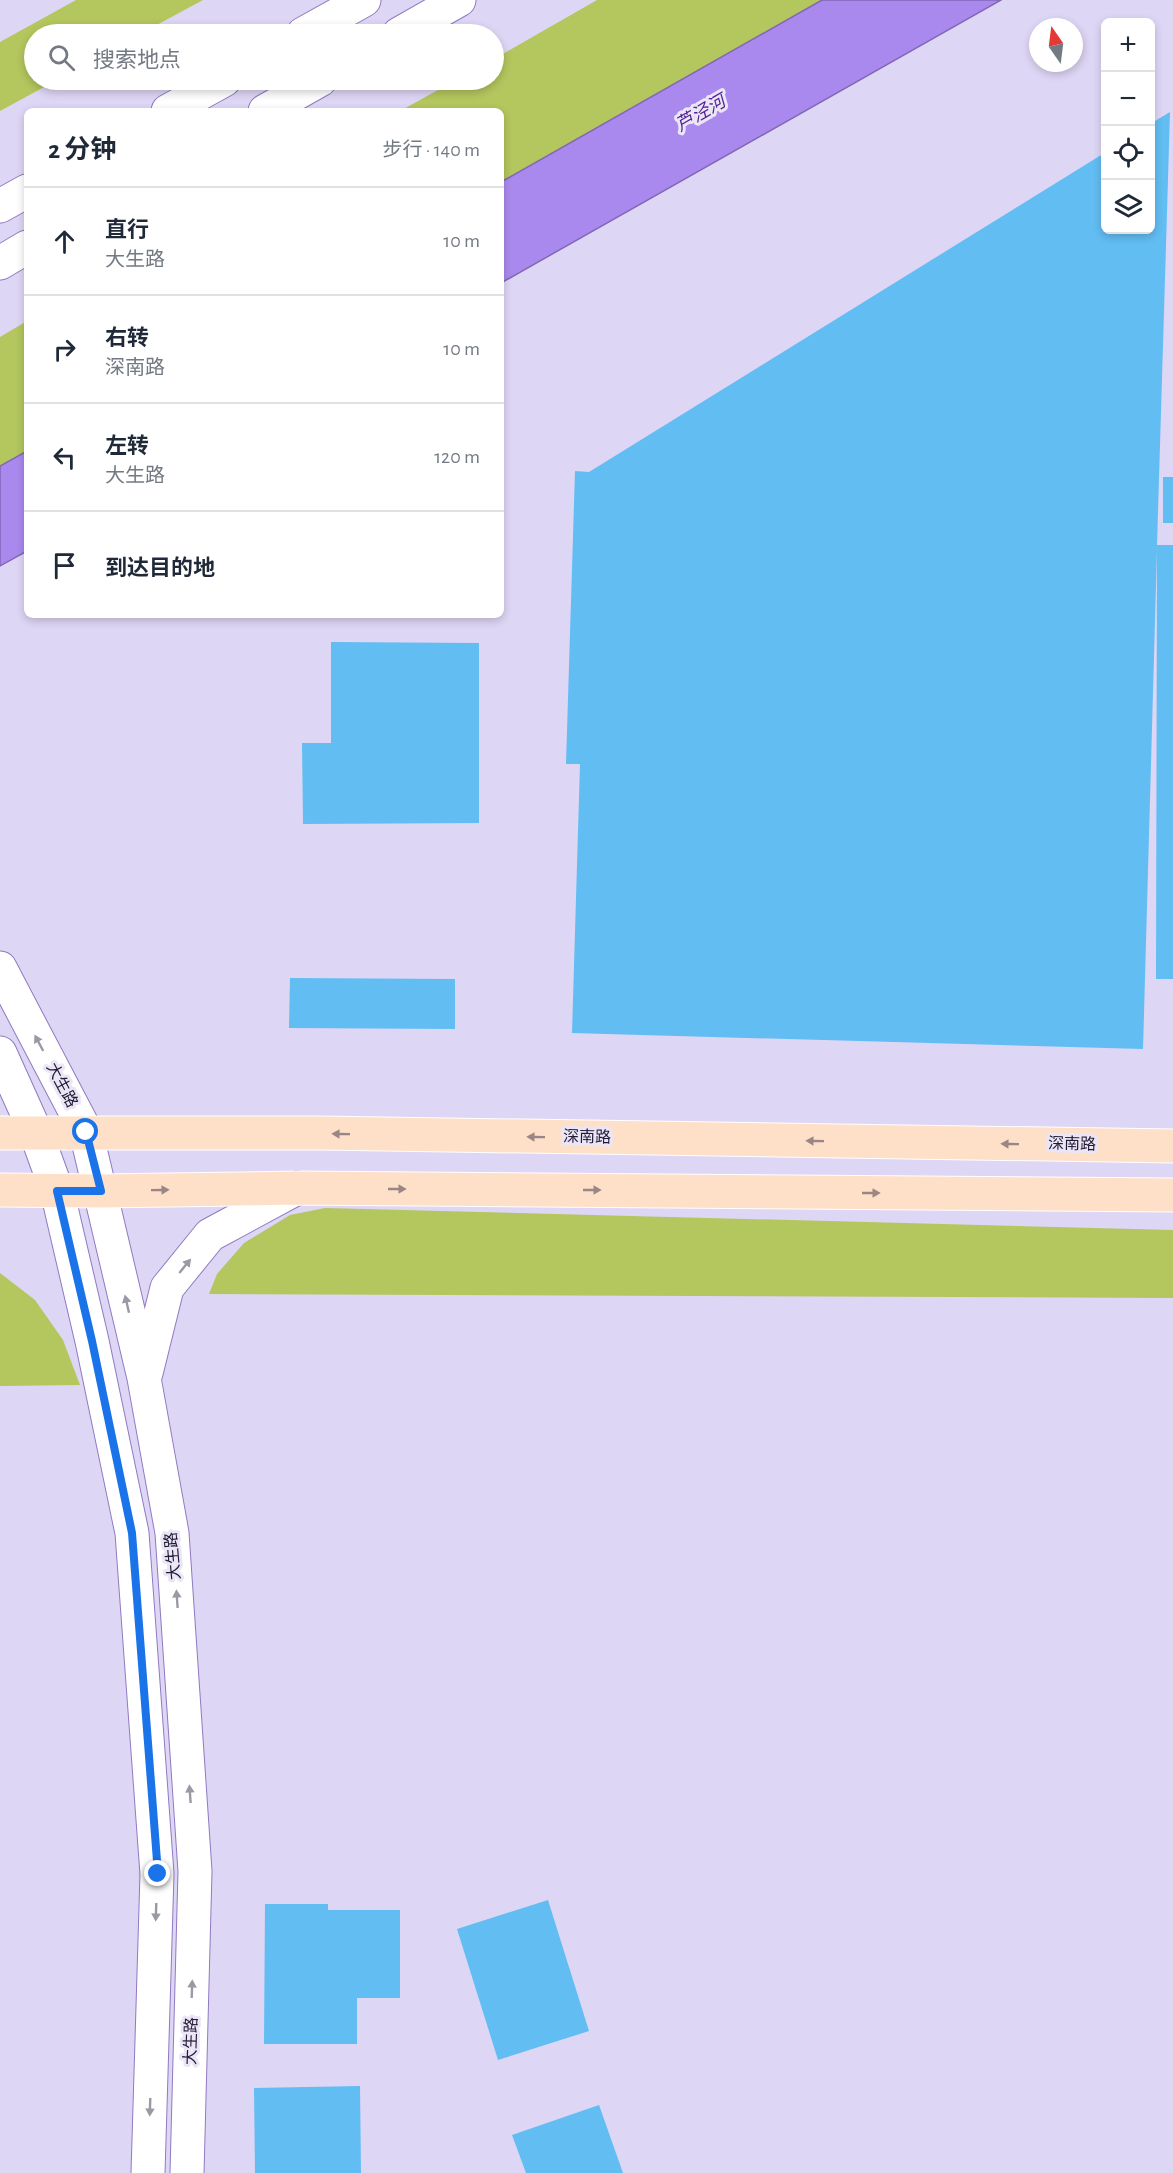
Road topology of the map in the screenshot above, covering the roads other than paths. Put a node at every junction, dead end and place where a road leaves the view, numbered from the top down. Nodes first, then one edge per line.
1 (364, 0) edge
2 (459, 0) edge
3 (321, 24) edge
4 (417, 24) edge
5 (206, 90) edge
6 (302, 90) edge
7 (173, 108) edge
8 (270, 108) edge
9 (24, 193) edge
10 (0, 206) edge
11 (24, 249) edge
12 (0, 263) edge
13 (0, 968) edge
14 (0, 1053) edge
15 (86, 1132) junction
16 (0, 1133) edge
17 (36, 1133) junction
18 (1173, 1146) edge
19 (297, 1188) junction
20 (0, 1190) edge
21 (57, 1191) junction
22 (101, 1191) junction
23 (1173, 1195) edge
24 (144, 1378) junction
25 (148, 2173) edge
26 (187, 2173) edge

1 - 3 street
2 - 4 street
5 - 7 street
6 - 8 street
9 - 10 street
11 - 12 street
15 -> 13 street, 大生路
14 - 17 street
15 - 17 main road, 深南路
18 -> 15 main road, 深南路
15 - 22 street, 大生路
16 - 17 main road, 深南路
17 - 21 street
22 -> 19 main road
19 -> 23 main road
24 -> 19 street
20 - 21 main road
21 - 22 main road
21 -> 25 street
24 -> 22 street, 大生路
26 -> 24 street, 大生路

